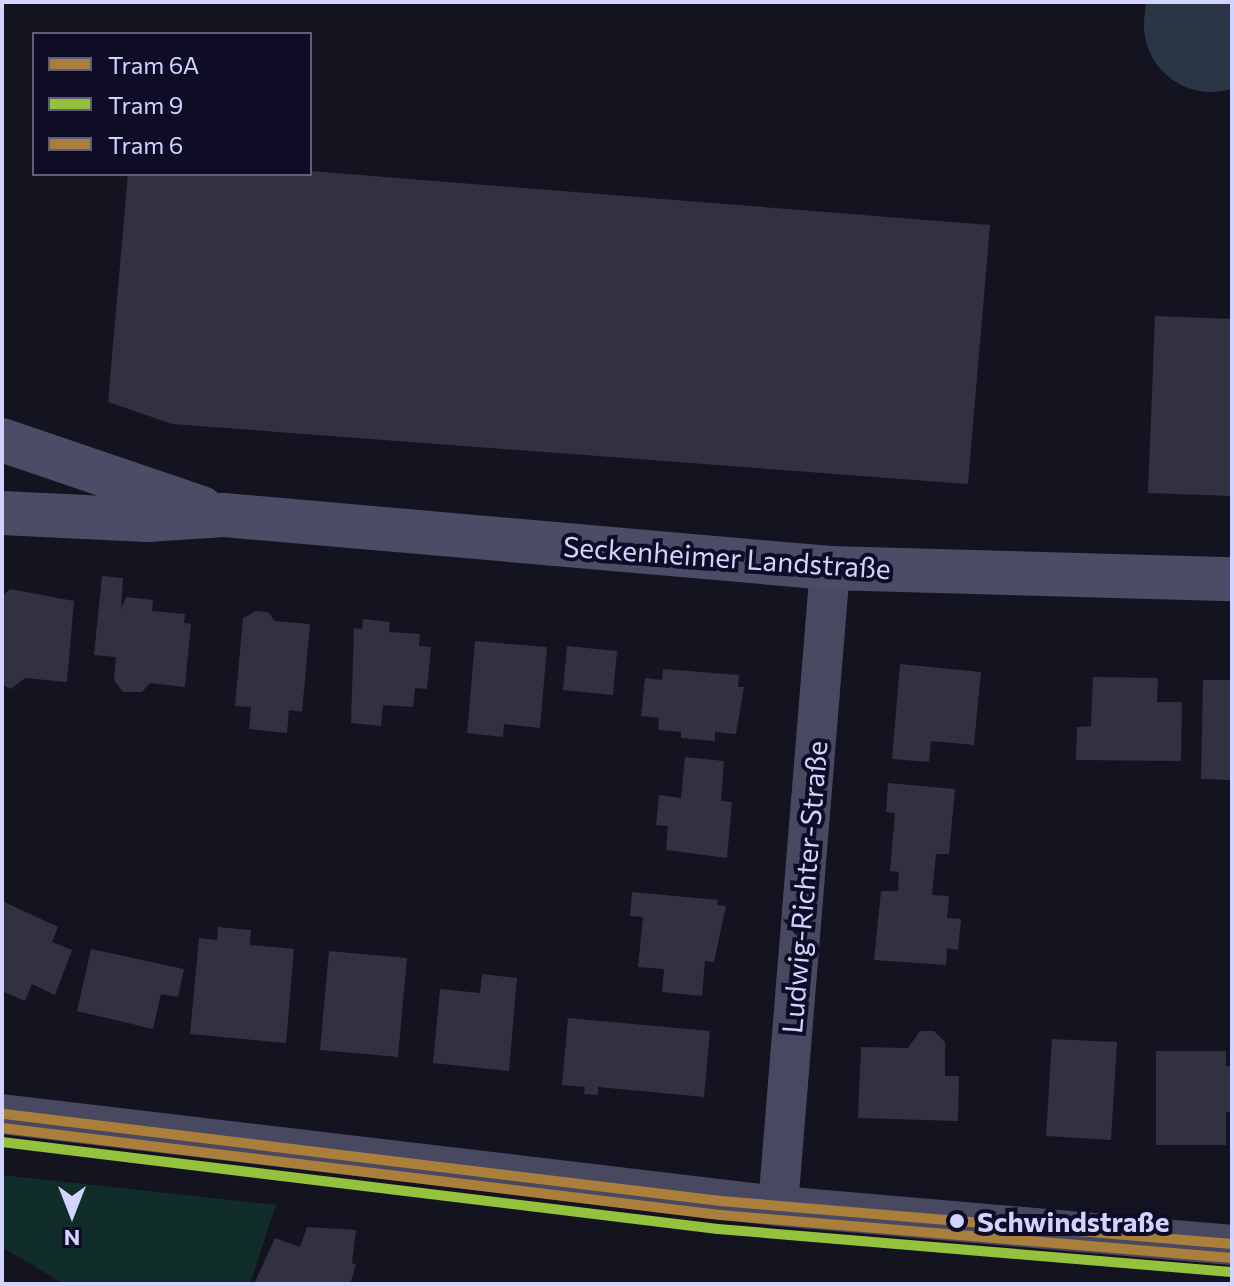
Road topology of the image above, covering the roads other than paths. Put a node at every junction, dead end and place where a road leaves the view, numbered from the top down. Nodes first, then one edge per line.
1 (2, 440) edge
2 (2, 513) edge
3 (224, 515) junction
4 (830, 568) junction
5 (1232, 579) edge
6 (9, 1110) edge
7 (778, 1206) junction
8 (1232, 1245) edge

1 - 3 main road, Seckenheimer Landstraße
2 - 3 main road, Seckenheimer Landstraße
3 - 4 main road, Seckenheimer Landstraße
4 - 5 main road, Seckenheimer Landstraße
4 - 7 street, Ludwig-Richter-Straße
6 - 7 street
7 - 8 street

